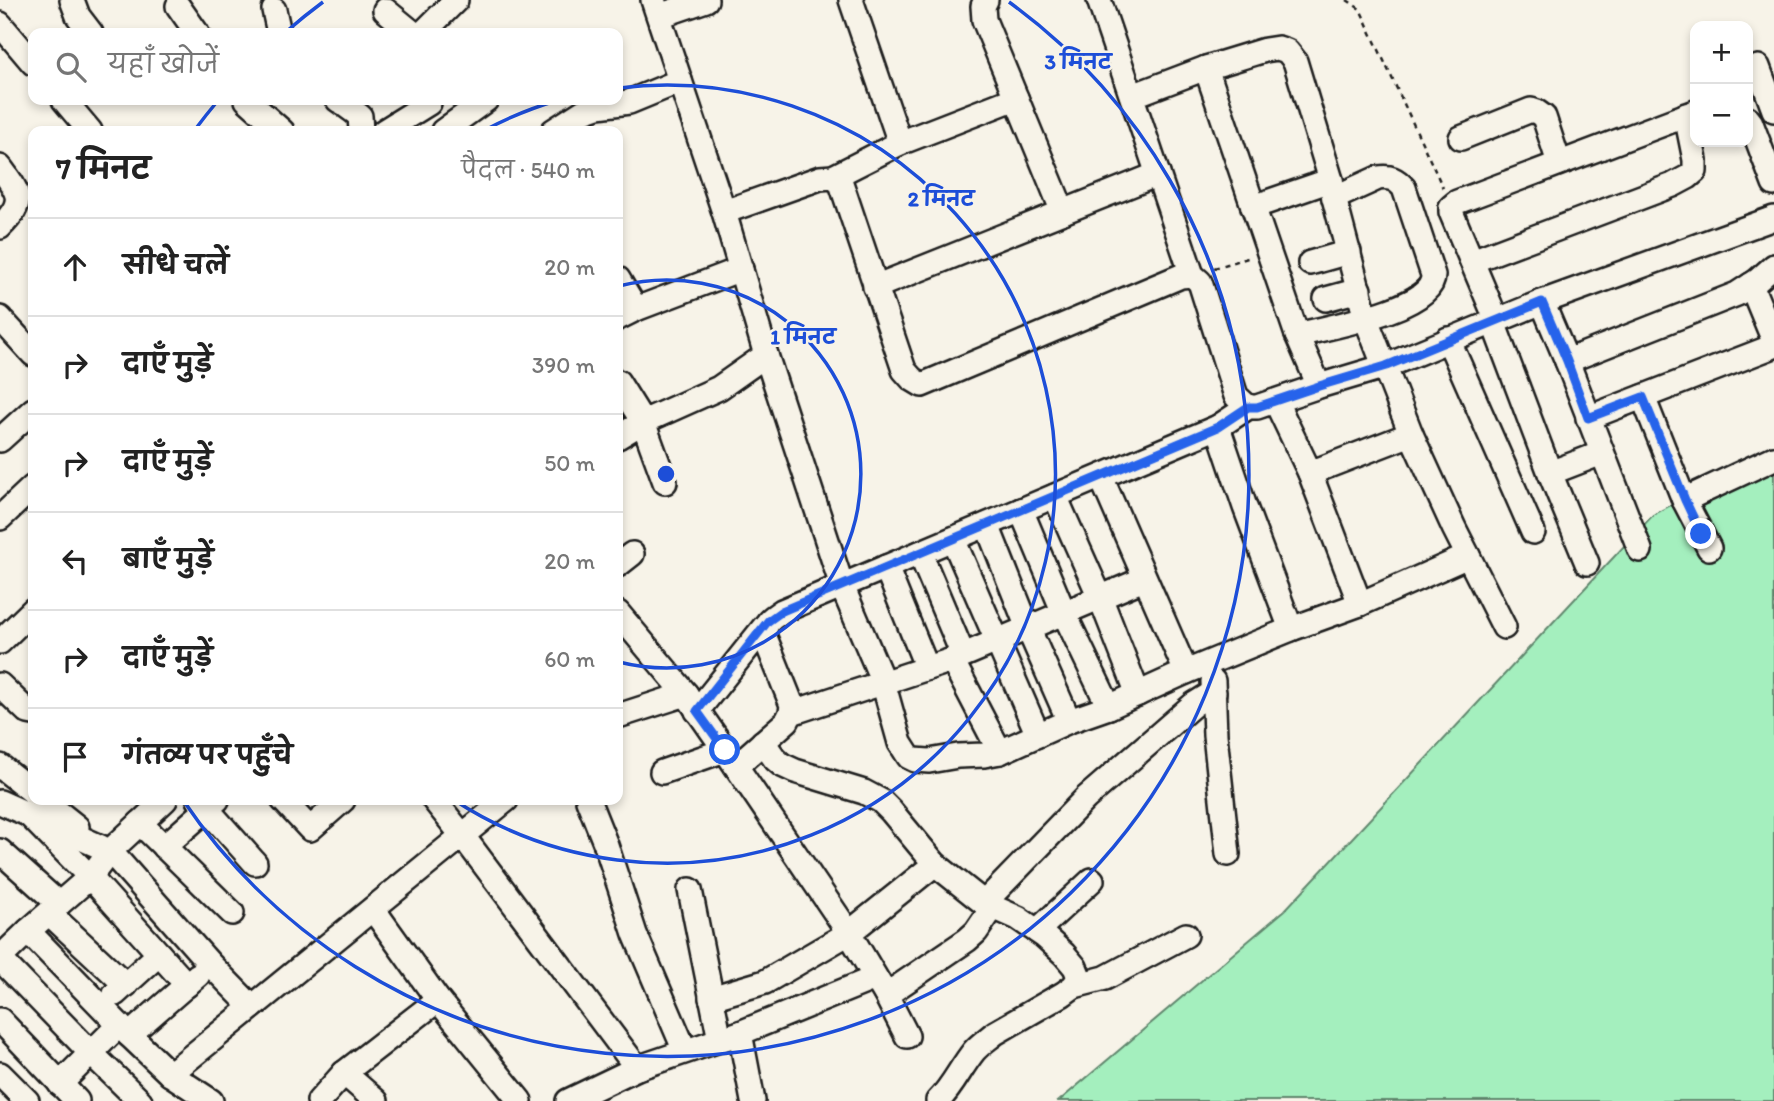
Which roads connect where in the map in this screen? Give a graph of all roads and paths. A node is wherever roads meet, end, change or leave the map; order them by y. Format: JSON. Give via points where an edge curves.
{"nodes":[{"id":1,"x":72,"y":0,"type":"edge"},
{"id":2,"x":456,"y":0,"type":"edge"},
{"id":3,"x":706,"y":0,"type":"edge"},
{"id":4,"x":851,"y":0,"type":"edge"},
{"id":5,"x":986,"y":0,"type":"edge"},
{"id":6,"x":1099,"y":0,"type":"edge"},
{"id":7,"x":1348,"y":0,"type":"edge"},
{"id":8,"x":178,"y":6,"type":"dead end"},
{"id":9,"x":656,"y":8,"type":"edge"},
{"id":10,"x":274,"y":10,"type":"dead end"},
{"id":11,"x":385,"y":10,"type":"dead end"},
{"id":12,"x":0,"y":24,"type":"edge"},
{"id":13,"x":87,"y":28,"type":"edge"},
{"id":14,"x":193,"y":28,"type":"edge"},
{"id":15,"x":278,"y":28,"type":"edge"},
{"id":16,"x":407,"y":28,"type":"edge"},
{"id":17,"x":429,"y":28,"type":"edge"},
{"id":18,"x":28,"y":57,"type":"edge"},
{"id":19,"x":1758,"y":67,"type":"dead end"},
{"id":20,"x":1206,"y":68,"type":"junction"},
{"id":21,"x":680,"y":80,"type":"junction"},
{"id":22,"x":1132,"y":96,"type":"junction"},
{"id":23,"x":1016,"y":98,"type":"junction"},
{"id":24,"x":623,"y":103,"type":"edge"},
{"id":25,"x":68,"y":105,"type":"edge"},
{"id":26,"x":253,"y":105,"type":"edge"},
{"id":27,"x":345,"y":105,"type":"edge"},
{"id":28,"x":422,"y":105,"type":"edge"},
{"id":29,"x":431,"y":105,"type":"edge"},
{"id":30,"x":480,"y":105,"type":"edge"},
{"id":31,"x":604,"y":105,"type":"edge"},
{"id":32,"x":1774,"y":110,"type":"edge"},
{"id":33,"x":1690,"y":114,"type":"edge"},
{"id":34,"x":86,"y":126,"type":"edge"},
{"id":35,"x":276,"y":126,"type":"edge"},
{"id":36,"x":360,"y":126,"type":"edge"},
{"id":37,"x":391,"y":126,"type":"edge"},
{"id":38,"x":445,"y":126,"type":"edge"},
{"id":39,"x":453,"y":126,"type":"edge"},
{"id":40,"x":561,"y":126,"type":"edge"},
{"id":41,"x":1753,"y":128,"type":"edge"},
{"id":42,"x":1461,"y":138,"type":"dead end"},
{"id":43,"x":900,"y":143,"type":"junction"},
{"id":44,"x":1694,"y":147,"type":"edge"},
{"id":45,"x":1559,"y":163,"type":"junction"},
{"id":46,"x":2,"y":170,"type":"edge"},
{"id":47,"x":1158,"y":174,"type":"junction"},
{"id":48,"x":834,"y":177,"type":"junction"},
{"id":49,"x":1774,"y":184,"type":"edge"},
{"id":50,"x":1332,"y":189,"type":"junction"},
{"id":51,"x":28,"y":199,"type":"edge"},
{"id":52,"x":1253,"y":207,"type":"junction"},
{"id":53,"x":1451,"y":207,"type":"junction"},
{"id":54,"x":724,"y":212,"type":"junction"},
{"id":55,"x":1063,"y":212,"type":"junction"},
{"id":56,"x":1774,"y":218,"type":"edge"},
{"id":57,"x":0,"y":227,"type":"edge"},
{"id":58,"x":1268,"y":252,"type":"junction"},
{"id":59,"x":1349,"y":252,"type":"junction"},
{"id":60,"x":1472,"y":261,"type":"junction"},
{"id":61,"x":1310,"y":263,"type":"dead end"},
{"id":62,"x":1774,"y":266,"type":"edge"},
{"id":63,"x":741,"y":269,"type":"junction"},
{"id":64,"x":1192,"y":275,"type":"junction"},
{"id":65,"x":1751,"y":285,"type":"junction"},
{"id":66,"x":875,"y":287,"type":"junction"},
{"id":67,"x":1359,"y":290,"type":"junction"},
{"id":68,"x":1326,"y":299,"type":"dead end"},
{"id":69,"x":1542,"y":302,"type":"junction"},
{"id":70,"x":627,"y":314,"type":"edge"},
{"id":71,"x":0,"y":318,"type":"edge"},
{"id":72,"x":1366,"y":319,"type":"junction"},
{"id":73,"x":1492,"y":323,"type":"junction"},
{"id":74,"x":1297,"y":335,"type":"junction"},
{"id":75,"x":1455,"y":337,"type":"junction"},
{"id":76,"x":1774,"y":341,"type":"edge"},
{"id":77,"x":1774,"y":346,"type":"edge"},
{"id":78,"x":28,"y":349,"type":"edge"},
{"id":79,"x":766,"y":355,"type":"junction"},
{"id":80,"x":1567,"y":361,"type":"junction"},
{"id":81,"x":1386,"y":366,"type":"junction"},
{"id":82,"x":1319,"y":386,"type":"junction"},
{"id":83,"x":623,"y":390,"type":"edge"},
{"id":84,"x":1643,"y":397,"type":"junction"},
{"id":85,"x":1276,"y":402,"type":"junction"},
{"id":86,"x":1248,"y":407,"type":"junction"},
{"id":87,"x":28,"y":414,"type":"edge"},
{"id":88,"x":1588,"y":418,"type":"junction"},
{"id":89,"x":643,"y":422,"type":"junction"},
{"id":90,"x":1218,"y":427,"type":"junction"},
{"id":91,"x":623,"y":434,"type":"edge"},
{"id":92,"x":1411,"y":434,"type":"junction"},
{"id":93,"x":1,"y":435,"type":"edge"},
{"id":94,"x":1602,"y":453,"type":"junction"},
{"id":95,"x":1774,"y":458,"type":"edge"},
{"id":96,"x":1550,"y":473,"type":"junction"},
{"id":97,"x":1310,"y":474,"type":"junction"},
{"id":98,"x":1101,"y":477,"type":"junction"},
{"id":99,"x":666,"y":482,"type":"dead end"},
{"id":100,"x":28,"y":492,"type":"edge"},
{"id":101,"x":1055,"y":496,"type":"junction"},
{"id":102,"x":1685,"y":500,"type":"junction"},
{"id":103,"x":1021,"y":510,"type":"junction"},
{"id":104,"x":0,"y":518,"type":"edge"},
{"id":105,"x":987,"y":525,"type":"junction"},
{"id":106,"x":1533,"y":532,"type":"dead end"},
{"id":107,"x":953,"y":539,"type":"junction"},
{"id":108,"x":1709,"y":548,"type":"dead end"},
{"id":109,"x":1640,"y":550,"type":"dead end"},
{"id":110,"x":920,"y":553,"type":"junction"},
{"id":111,"x":1468,"y":556,"type":"junction"},
{"id":112,"x":1587,"y":563,"type":"dead end"},
{"id":113,"x":886,"y":567,"type":"junction"},
{"id":114,"x":1144,"y":579,"type":"junction"},
{"id":115,"x":842,"y":586,"type":"junction"},
{"id":116,"x":1100,"y":597,"type":"junction"},
{"id":117,"x":1360,"y":604,"type":"junction"},
{"id":118,"x":1064,"y":613,"type":"junction"},
{"id":119,"x":28,"y":615,"type":"edge"},
{"id":120,"x":623,"y":619,"type":"edge"},
{"id":121,"x":765,"y":626,"type":"junction"},
{"id":122,"x":1504,"y":627,"type":"dead end"},
{"id":123,"x":1028,"y":628,"type":"junction"},
{"id":124,"x":1291,"y":629,"type":"junction"},
{"id":125,"x":997,"y":641,"type":"junction"},
{"id":126,"x":0,"y":642,"type":"edge"},
{"id":127,"x":957,"y":658,"type":"junction"},
{"id":128,"x":1213,"y":661,"type":"junction"},
{"id":129,"x":927,"y":668,"type":"junction"},
{"id":130,"x":1186,"y":672,"type":"junction"},
{"id":131,"x":883,"y":682,"type":"junction"},
{"id":132,"x":0,"y":685,"type":"edge"},
{"id":133,"x":1214,"y":692,"type":"junction"},
{"id":134,"x":1138,"y":694,"type":"junction"},
{"id":135,"x":692,"y":703,"type":"junction"},
{"id":136,"x":1109,"y":707,"type":"junction"},
{"id":137,"x":28,"y":712,"type":"edge"},
{"id":138,"x":791,"y":713,"type":"junction"},
{"id":139,"x":623,"y":715,"type":"edge"},
{"id":140,"x":1069,"y":721,"type":"junction"},
{"id":141,"x":1038,"y":735,"type":"junction"},
{"id":142,"x":764,"y":742,"type":"junction"},
{"id":143,"x":1000,"y":752,"type":"junction"},
{"id":144,"x":730,"y":758,"type":"junction"},
{"id":145,"x":0,"y":766,"type":"edge"},
{"id":146,"x":662,"y":772,"type":"dead end"},
{"id":147,"x":28,"y":795,"type":"edge"},
{"id":148,"x":0,"y":802,"type":"edge"},
{"id":149,"x":28,"y":802,"type":"edge"},
{"id":150,"x":37,"y":805,"type":"edge"},
{"id":151,"x":160,"y":805,"type":"edge"},
{"id":152,"x":206,"y":805,"type":"edge"},
{"id":153,"x":210,"y":805,"type":"edge"},
{"id":154,"x":288,"y":805,"type":"edge"},
{"id":155,"x":337,"y":805,"type":"edge"},
{"id":156,"x":437,"y":805,"type":"edge"},
{"id":157,"x":500,"y":805,"type":"edge"},
{"id":158,"x":590,"y":805,"type":"edge"},
{"id":159,"x":140,"y":823,"type":"junction"},
{"id":160,"x":462,"y":835,"type":"junction"},
{"id":161,"x":164,"y":847,"type":"junction"},
{"id":162,"x":0,"y":851,"type":"edge"},
{"id":163,"x":110,"y":851,"type":"junction"},
{"id":164,"x":1228,"y":854,"type":"dead end"},
{"id":165,"x":255,"y":863,"type":"dead end"},
{"id":166,"x":935,"y":864,"type":"junction"},
{"id":167,"x":90,"y":877,"type":"junction"},
{"id":168,"x":1092,"y":880,"type":"dead end"},
{"id":169,"x":690,"y":890,"type":"dead end"},
{"id":170,"x":989,"y":905,"type":"junction"},
{"id":171,"x":54,"y":908,"type":"junction"},
{"id":172,"x":373,"y":909,"type":"junction"},
{"id":173,"x":232,"y":913,"type":"dead end"},
{"id":174,"x":28,"y":931,"type":"junction"},
{"id":175,"x":1037,"y":931,"type":"junction"},
{"id":176,"x":849,"y":933,"type":"junction"},
{"id":177,"x":1186,"y":935,"type":"dead end"},
{"id":178,"x":2,"y":952,"type":"edge"},
{"id":179,"x":159,"y":954,"type":"junction"},
{"id":180,"x":210,"y":964,"type":"junction"},
{"id":181,"x":126,"y":985,"type":"junction"},
{"id":182,"x":187,"y":985,"type":"junction"},
{"id":183,"x":880,"y":986,"type":"junction"},
{"id":184,"x":1074,"y":986,"type":"junction"},
{"id":185,"x":711,"y":998,"type":"junction"},
{"id":186,"x":438,"y":1000,"type":"junction"},
{"id":187,"x":102,"y":1007,"type":"junction"},
{"id":188,"x":252,"y":1007,"type":"junction"},
{"id":189,"x":0,"y":1020,"type":"edge"},
{"id":190,"x":124,"y":1030,"type":"junction"},
{"id":191,"x":730,"y":1036,"type":"junction"},
{"id":192,"x":907,"y":1036,"type":"dead end"},
{"id":193,"x":685,"y":1051,"type":"junction"},
{"id":194,"x":91,"y":1053,"type":"junction"},
{"id":195,"x":637,"y":1068,"type":"junction"},
{"id":196,"x":344,"y":1073,"type":"junction"},
{"id":197,"x":0,"y":1074,"type":"edge"},
{"id":198,"x":170,"y":1074,"type":"junction"},
{"id":199,"x":60,"y":1084,"type":"junction"},
{"id":200,"x":182,"y":1094,"type":"edge"},
{"id":201,"x":598,"y":1094,"type":"edge"},
{"id":202,"x":27,"y":1101,"type":"edge"},
{"id":203,"x":77,"y":1101,"type":"edge"},
{"id":204,"x":139,"y":1101,"type":"edge"},
{"id":205,"x":211,"y":1101,"type":"edge"},
{"id":206,"x":319,"y":1101,"type":"edge"},
{"id":207,"x":376,"y":1101,"type":"edge"},
{"id":208,"x":520,"y":1101,"type":"edge"},
{"id":209,"x":568,"y":1101,"type":"edge"},
{"id":210,"x":753,"y":1101,"type":"edge"},
{"id":211,"x":938,"y":1101,"type":"edge"}],
"edges":[{"from":1,"to":13,"type":"street"},
{"from":2,"to":17,"type":"street"},
{"from":3,"to":9,"type":"street"},
{"from":4,"to":43,"type":"street"},
{"from":5,"to":23,"type":"street","via":[[984,20]]},
{"from":6,"to":22,"type":"street"},
{"from":7,"to":53,"type":"path","via":[[1360,9]]},
{"from":8,"to":14,"type":"street"},
{"from":9,"to":21,"type":"street"},
{"from":10,"to":15,"type":"street"},
{"from":11,"to":16,"type":"street"},
{"from":12,"to":18,"type":"street"},
{"from":19,"to":32,"type":"street"},
{"from":20,"to":22,"type":"street"},
{"from":20,"to":50,"type":"street","via":[[1265,50],[1287,51],[1295,61]]},
{"from":20,"to":52,"type":"street"},
{"from":21,"to":24,"type":"street"},
{"from":21,"to":54,"type":"street"},
{"from":22,"to":47,"type":"street"},
{"from":23,"to":43,"type":"street"},
{"from":23,"to":55,"type":"street"},
{"from":25,"to":34,"type":"street"},
{"from":26,"to":35,"type":"street"},
{"from":27,"to":36,"type":"street","via":[[359,116]]},
{"from":28,"to":37,"type":"street"},
{"from":29,"to":38,"type":"street"},
{"from":30,"to":39,"type":"street"},
{"from":31,"to":40,"type":"street"},
{"from":33,"to":45,"type":"street"},
{"from":41,"to":49,"type":"street"},
{"from":42,"to":45,"type":"street","via":[[1531,110],[1544,117]]},
{"from":43,"to":48,"type":"street"},
{"from":44,"to":60,"type":"street","via":[[1695,170],[1674,185]]},
{"from":45,"to":53,"type":"street"},
{"from":46,"to":51,"type":"street"},
{"from":46,"to":57,"type":"street","via":[[17,200],[15,212]]},
{"from":47,"to":55,"type":"street"},
{"from":47,"to":64,"type":"street"},
{"from":48,"to":54,"type":"street"},
{"from":48,"to":66,"type":"street","via":[[841,183]]},
{"from":50,"to":52,"type":"street"},
{"from":50,"to":59,"type":"street"},
{"from":50,"to":72,"type":"street","via":[[1378,178],[1396,179],[1404,188],[1433,275],[1428,290],[1417,299]]},
{"from":52,"to":58,"type":"street"},
{"from":53,"to":60,"type":"street"},
{"from":54,"to":63,"type":"street"},
{"from":55,"to":66,"type":"street"},
{"from":56,"to":69,"type":"street"},
{"from":58,"to":64,"type":"path"},
{"from":58,"to":74,"type":"street"},
{"from":59,"to":61,"type":"street"},
{"from":59,"to":67,"type":"street"},
{"from":60,"to":73,"type":"street"},
{"from":62,"to":65,"type":"street"},
{"from":63,"to":70,"type":"street"},
{"from":63,"to":79,"type":"street"},
{"from":64,"to":66,"type":"street","via":[[922,385],[904,370]]},
{"from":64,"to":86,"type":"street","via":[[1200,282],[1236,396]]},
{"from":65,"to":76,"type":"street"},
{"from":65,"to":80,"type":"street"},
{"from":67,"to":68,"type":"street"},
{"from":67,"to":72,"type":"street"},
{"from":69,"to":73,"type":"street"},
{"from":69,"to":80,"type":"street"},
{"from":71,"to":78,"type":"street"},
{"from":72,"to":74,"type":"street"},
{"from":72,"to":81,"type":"street"},
{"from":73,"to":75,"type":"street"},
{"from":73,"to":96,"type":"street"},
{"from":74,"to":82,"type":"street"},
{"from":75,"to":81,"type":"street"},
{"from":75,"to":106,"type":"street"},
{"from":77,"to":84,"type":"street"},
{"from":79,"to":89,"type":"street","via":[[719,388]]},
{"from":79,"to":115,"type":"street"},
{"from":80,"to":88,"type":"street"},
{"from":81,"to":82,"type":"street"},
{"from":81,"to":92,"type":"street"},
{"from":82,"to":85,"type":"street"},
{"from":83,"to":89,"type":"street"},
{"from":84,"to":88,"type":"street"},
{"from":84,"to":102,"type":"street"},
{"from":85,"to":86,"type":"street"},
{"from":85,"to":97,"type":"street"},
{"from":86,"to":90,"type":"street"},
{"from":87,"to":93,"type":"street"},
{"from":88,"to":94,"type":"street"},
{"from":89,"to":91,"type":"street"},
{"from":89,"to":99,"type":"street"},
{"from":90,"to":98,"type":"street"},
{"from":90,"to":124,"type":"street"},
{"from":92,"to":97,"type":"street"},
{"from":92,"to":111,"type":"street"},
{"from":94,"to":96,"type":"street"},
{"from":94,"to":109,"type":"street"},
{"from":95,"to":102,"type":"street"},
{"from":96,"to":112,"type":"street"},
{"from":97,"to":117,"type":"street"},
{"from":98,"to":101,"type":"street"},
{"from":98,"to":114,"type":"street"},
{"from":100,"to":104,"type":"street"},
{"from":101,"to":103,"type":"street"},
{"from":101,"to":116,"type":"street"},
{"from":102,"to":108,"type":"street"},
{"from":103,"to":105,"type":"street"},
{"from":103,"to":118,"type":"street"},
{"from":105,"to":107,"type":"street"},
{"from":105,"to":123,"type":"street"},
{"from":107,"to":110,"type":"street"},
{"from":107,"to":125,"type":"street"},
{"from":110,"to":113,"type":"street"},
{"from":110,"to":127,"type":"street"},
{"from":111,"to":117,"type":"street"},
{"from":111,"to":122,"type":"street"},
{"from":113,"to":115,"type":"street"},
{"from":113,"to":129,"type":"street"},
{"from":114,"to":116,"type":"street"},
{"from":114,"to":130,"type":"street"},
{"from":115,"to":121,"type":"street","via":[[782,611]]},
{"from":115,"to":131,"type":"street"},
{"from":116,"to":118,"type":"street"},
{"from":116,"to":134,"type":"street"},
{"from":117,"to":124,"type":"street"},
{"from":118,"to":123,"type":"street"},
{"from":118,"to":136,"type":"street"},
{"from":119,"to":126,"type":"street"},
{"from":120,"to":135,"type":"street"},
{"from":121,"to":135,"type":"street"},
{"from":121,"to":138,"type":"street","via":[[764,635],[792,705]]},
{"from":123,"to":125,"type":"street"},
{"from":123,"to":140,"type":"street"},
{"from":124,"to":128,"type":"street"},
{"from":125,"to":127,"type":"street"},
{"from":125,"to":141,"type":"street"},
{"from":127,"to":129,"type":"street"},
{"from":127,"to":143,"type":"street"},
{"from":128,"to":130,"type":"street"},
{"from":128,"to":133,"type":"street"},
{"from":129,"to":131,"type":"street"},
{"from":130,"to":134,"type":"street"},
{"from":131,"to":138,"type":"street"},
{"from":131,"to":143,"type":"street","via":[[900,743],[909,757],[929,761]]},
{"from":132,"to":137,"type":"street"},
{"from":133,"to":164,"type":"street"},
{"from":133,"to":170,"type":"street","via":[[1086,798]]},
{"from":134,"to":136,"type":"street"},
{"from":135,"to":139,"type":"street"},
{"from":135,"to":144,"type":"street"},
{"from":136,"to":140,"type":"street"},
{"from":138,"to":142,"type":"street"},
{"from":140,"to":141,"type":"street"},
{"from":141,"to":143,"type":"street"},
{"from":142,"to":144,"type":"street"},
{"from":142,"to":166,"type":"street","via":[[782,765],[881,801]]},
{"from":144,"to":146,"type":"street"},
{"from":144,"to":176,"type":"street"},
{"from":145,"to":147,"type":"street"},
{"from":148,"to":149,"type":"street"},
{"from":150,"to":167,"type":"street"},
{"from":151,"to":159,"type":"street"},
{"from":152,"to":161,"type":"street"},
{"from":153,"to":165,"type":"street"},
{"from":154,"to":155,"type":"street","via":[[310,829]]},
{"from":156,"to":160,"type":"street"},
{"from":157,"to":160,"type":"street"},
{"from":158,"to":193,"type":"street","via":[[635,934]]},
{"from":159,"to":161,"type":"street"},
{"from":159,"to":163,"type":"street"},
{"from":160,"to":172,"type":"street"},
{"from":160,"to":195,"type":"street"},
{"from":161,"to":173,"type":"street"},
{"from":162,"to":171,"type":"street"},
{"from":163,"to":167,"type":"street"},
{"from":163,"to":180,"type":"street"},
{"from":166,"to":170,"type":"street"},
{"from":166,"to":176,"type":"street"},
{"from":167,"to":171,"type":"street"},
{"from":167,"to":179,"type":"street"},
{"from":168,"to":175,"type":"street"},
{"from":169,"to":185,"type":"street"},
{"from":170,"to":175,"type":"street"},
{"from":170,"to":183,"type":"street","via":[[967,940]]},
{"from":171,"to":174,"type":"street"},
{"from":171,"to":181,"type":"street"},
{"from":172,"to":186,"type":"street"},
{"from":172,"to":188,"type":"street"},
{"from":174,"to":178,"type":"street"},
{"from":174,"to":187,"type":"street"},
{"from":175,"to":184,"type":"street","via":[[1075,967],[1079,977]]},
{"from":176,"to":183,"type":"street"},
{"from":176,"to":185,"type":"street","via":[[765,982]]},
{"from":177,"to":184,"type":"street","via":[[1105,978]]},
{"from":178,"to":194,"type":"street"},
{"from":179,"to":181,"type":"street"},
{"from":179,"to":182,"type":"street"},
{"from":180,"to":182,"type":"street"},
{"from":180,"to":188,"type":"street"},
{"from":181,"to":187,"type":"street"},
{"from":182,"to":190,"type":"street"},
{"from":183,"to":191,"type":"street"},
{"from":183,"to":192,"type":"street"},
{"from":184,"to":211,"type":"street","via":[[985,1041]]},
{"from":185,"to":191,"type":"street"},
{"from":186,"to":196,"type":"street"},
{"from":186,"to":208,"type":"street"},
{"from":187,"to":190,"type":"street"},
{"from":188,"to":198,"type":"street"},
{"from":189,"to":199,"type":"street"},
{"from":190,"to":194,"type":"street"},
{"from":190,"to":198,"type":"street"},
{"from":191,"to":193,"type":"street"},
{"from":191,"to":210,"type":"street"},
{"from":193,"to":195,"type":"street"},
{"from":194,"to":199,"type":"street"},
{"from":194,"to":204,"type":"street"},
{"from":195,"to":201,"type":"street"},
{"from":196,"to":206,"type":"street"},
{"from":196,"to":207,"type":"street"},
{"from":197,"to":202,"type":"street"},
{"from":198,"to":200,"type":"street"},
{"from":199,"to":203,"type":"street"},
{"from":200,"to":205,"type":"street"},
{"from":201,"to":209,"type":"street"}]}
